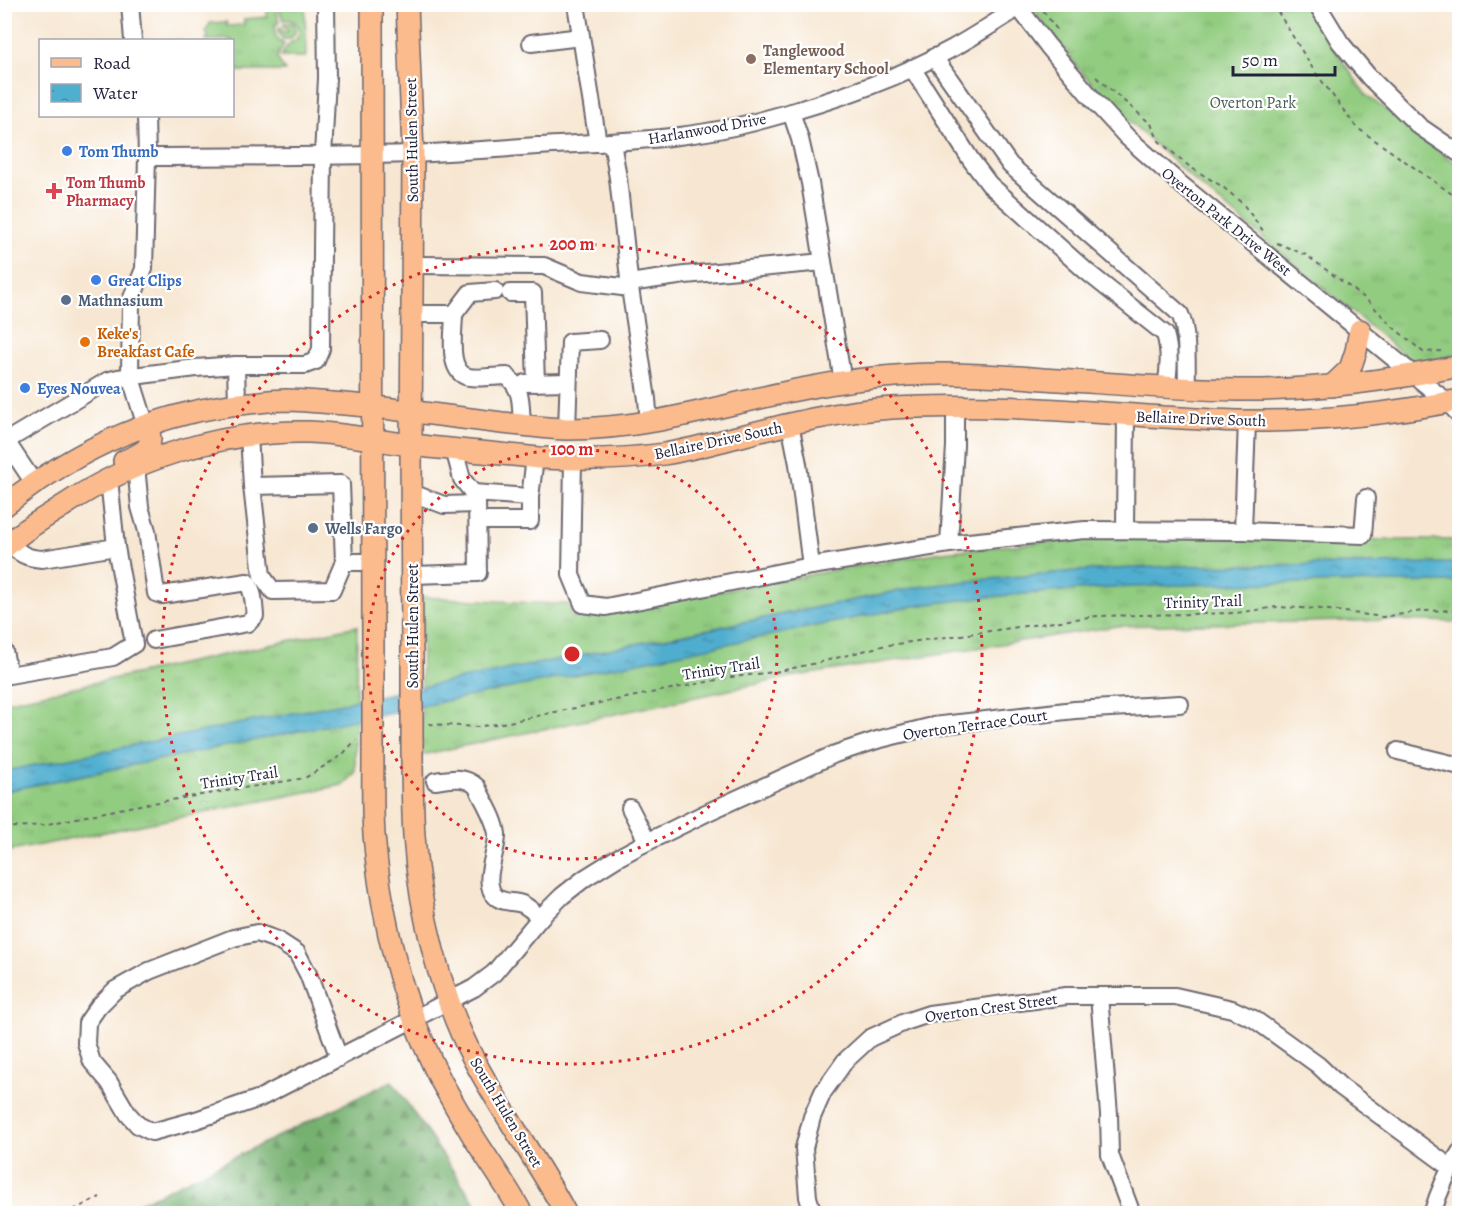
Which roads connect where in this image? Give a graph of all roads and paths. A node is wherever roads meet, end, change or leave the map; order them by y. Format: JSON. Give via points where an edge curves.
{"nodes":[{"id":1,"x":130,"y":4,"type":"edge"},
{"id":2,"x":326,"y":4,"type":"edge"},
{"id":3,"x":372,"y":4,"type":"edge"},
{"id":4,"x":407,"y":4,"type":"edge"},
{"id":5,"x":576,"y":4,"type":"edge"},
{"id":6,"x":1038,"y":4,"type":"edge"},
{"id":7,"x":1273,"y":4,"type":"edge"},
{"id":8,"x":1317,"y":4,"type":"edge"},
{"id":9,"x":1017,"y":6,"type":"edge"},
{"id":10,"x":581,"y":37,"type":"junction"},
{"id":11,"x":1062,"y":38,"type":"dead end"},
{"id":12,"x":133,"y":39,"type":"edge"},
{"id":13,"x":531,"y":43,"type":"dead end"},
{"id":14,"x":934,"y":57,"type":"junction"},
{"id":15,"x":912,"y":68,"type":"junction"},
{"id":16,"x":1095,"y":76,"type":"dead end"},
{"id":17,"x":791,"y":112,"type":"junction"},
{"id":18,"x":146,"y":117,"type":"edge"},
{"id":19,"x":605,"y":143,"type":"junction"},
{"id":20,"x":413,"y":153,"type":"junction"},
{"id":21,"x":1460,"y":154,"type":"edge"},
{"id":22,"x":372,"y":155,"type":"junction"},
{"id":23,"x":323,"y":156,"type":"junction"},
{"id":24,"x":147,"y":157,"type":"junction"},
{"id":25,"x":1460,"y":204,"type":"edge"},
{"id":26,"x":1266,"y":234,"type":"dead end"},
{"id":27,"x":1273,"y":241,"type":"dead end"},
{"id":28,"x":824,"y":262,"type":"junction"},
{"id":29,"x":412,"y":265,"type":"junction"},
{"id":30,"x":630,"y":285,"type":"junction"},
{"id":31,"x":412,"y":314,"type":"junction"},
{"id":32,"x":454,"y":314,"type":"junction"},
{"id":33,"x":1360,"y":330,"type":"junction"},
{"id":34,"x":600,"y":340,"type":"dead end"},
{"id":35,"x":1442,"y":351,"type":"dead end"},
{"id":36,"x":236,"y":365,"type":"junction"},
{"id":37,"x":1460,"y":366,"type":"edge"},
{"id":38,"x":130,"y":375,"type":"junction"},
{"id":39,"x":1413,"y":375,"type":"junction"},
{"id":40,"x":568,"y":382,"type":"junction"},
{"id":41,"x":843,"y":382,"type":"junction"},
{"id":42,"x":536,"y":383,"type":"junction"},
{"id":43,"x":515,"y":384,"type":"junction"},
{"id":44,"x":1332,"y":386,"type":"junction"},
{"id":45,"x":1176,"y":388,"type":"junction"},
{"id":46,"x":237,"y":404,"type":"junction"},
{"id":47,"x":373,"y":406,"type":"junction"},
{"id":48,"x":955,"y":406,"type":"junction"},
{"id":49,"x":1455,"y":406,"type":"edge"},
{"id":50,"x":412,"y":412,"type":"junction"},
{"id":51,"x":849,"y":412,"type":"junction"},
{"id":52,"x":1126,"y":414,"type":"junction"},
{"id":53,"x":1162,"y":417,"type":"junction"},
{"id":54,"x":1247,"y":421,"type":"junction"},
{"id":55,"x":639,"y":424,"type":"junction"},
{"id":56,"x":790,"y":424,"type":"junction"},
{"id":57,"x":522,"y":425,"type":"junction"},
{"id":58,"x":146,"y":426,"type":"junction"},
{"id":59,"x":567,"y":429,"type":"junction"},
{"id":60,"x":249,"y":435,"type":"junction"},
{"id":61,"x":373,"y":440,"type":"junction"},
{"id":62,"x":411,"y":445,"type":"junction"},
{"id":63,"x":454,"y":449,"type":"junction"},
{"id":64,"x":632,"y":457,"type":"junction"},
{"id":65,"x":535,"y":458,"type":"junction"},
{"id":66,"x":573,"y":460,"type":"junction"},
{"id":67,"x":136,"y":466,"type":"junction"},
{"id":68,"x":109,"y":478,"type":"junction"},
{"id":69,"x":34,"y":483,"type":"junction"},
{"id":70,"x":252,"y":486,"type":"junction"},
{"id":71,"x":412,"y":493,"type":"junction"},
{"id":72,"x":530,"y":496,"type":"junction"},
{"id":73,"x":1366,"y":498,"type":"dead end"},
{"id":74,"x":4,"y":506,"type":"edge"},
{"id":75,"x":476,"y":506,"type":"junction"},
{"id":76,"x":59,"y":508,"type":"junction"},
{"id":77,"x":1125,"y":530,"type":"junction"},
{"id":78,"x":1243,"y":531,"type":"junction"},
{"id":79,"x":6,"y":540,"type":"edge"},
{"id":80,"x":949,"y":544,"type":"junction"},
{"id":81,"x":116,"y":547,"type":"junction"},
{"id":82,"x":344,"y":562,"type":"junction"},
{"id":83,"x":373,"y":562,"type":"junction"},
{"id":84,"x":811,"y":566,"type":"junction"},
{"id":85,"x":412,"y":575,"type":"junction"},
{"id":86,"x":1460,"y":610,"type":"edge"},
{"id":87,"x":154,"y":640,"type":"dead end"},
{"id":88,"x":4,"y":651,"type":"edge"},
{"id":89,"x":1180,"y":704,"type":"dead end"},
{"id":90,"x":428,"y":723,"type":"dead end"},
{"id":91,"x":366,"y":743,"type":"junction"},
{"id":92,"x":1398,"y":751,"type":"dead end"},
{"id":93,"x":1460,"y":766,"type":"edge"},
{"id":94,"x":435,"y":781,"type":"dead end"},
{"id":95,"x":630,"y":808,"type":"dead end"},
{"id":96,"x":4,"y":828,"type":"edge"},
{"id":97,"x":647,"y":841,"type":"junction"},
{"id":98,"x":540,"y":918,"type":"junction"},
{"id":99,"x":1099,"y":996,"type":"junction"},
{"id":100,"x":448,"y":1000,"type":"junction"},
{"id":101,"x":414,"y":1018,"type":"junction"},
{"id":102,"x":339,"y":1058,"type":"junction"},
{"id":103,"x":1460,"y":1152,"type":"edge"},
{"id":104,"x":1450,"y":1167,"type":"junction"},
{"id":105,"x":100,"y":1197,"type":"dead end"},
{"id":106,"x":65,"y":1214,"type":"edge"},
{"id":107,"x":522,"y":1214,"type":"edge"},
{"id":108,"x":566,"y":1214,"type":"edge"},
{"id":109,"x":813,"y":1214,"type":"edge"},
{"id":110,"x":1132,"y":1214,"type":"edge"},
{"id":111,"x":1432,"y":1214,"type":"edge"}],
"edges":[{"from":1,"to":12,"type":"street"},
{"from":2,"to":23,"type":"street"},
{"from":3,"to":22,"type":"main road"},
{"from":4,"to":20,"type":"main road","name":"South Hulen Street"},
{"from":5,"to":10,"type":"street"},
{"from":6,"to":11,"type":"path"},
{"from":7,"to":25,"type":"path","via":[[1312,69],[1356,128],[1452,194]]},
{"from":8,"to":21,"type":"street","via":[[1340,42],[1369,77],[1419,126]]},
{"from":9,"to":14,"type":"street","name":"Harlanwood Drive"},
{"from":9,"to":33,"type":"street","name":"Overton Park Drive West","via":[[1127,137]]},
{"from":10,"to":13,"type":"street"},
{"from":10,"to":19,"type":"street"},
{"from":14,"to":15,"type":"street","name":"Harlanwood Drive"},
{"from":14,"to":45,"type":"street","via":[[1010,165],[1180,314],[1186,353]]},
{"from":15,"to":17,"type":"street","name":"Harlanwood Drive"},
{"from":15,"to":45,"type":"street","via":[[989,184],[1086,271],[1165,334],[1169,370]]},
{"from":16,"to":26,"type":"path","via":[[1151,124],[1159,141],[1243,204]]},
{"from":17,"to":19,"type":"street","name":"Harlanwood Drive","via":[[722,129]]},
{"from":17,"to":28,"type":"street","via":[[810,183]]},
{"from":18,"to":24,"type":"street"},
{"from":19,"to":20,"type":"street","name":"Harlanwood Drive"},
{"from":19,"to":30,"type":"street","via":[[618,178]]},
{"from":20,"to":22,"type":"street","name":"Harlanwood Drive"},
{"from":20,"to":29,"type":"main road","name":"South Hulen Street"},
{"from":22,"to":23,"type":"street","name":"Harlanwood Drive"},
{"from":22,"to":47,"type":"main road"},
{"from":23,"to":24,"type":"street","name":"Harlanwood Drive"},
{"from":23,"to":36,"type":"street","via":[[321,349],[316,361],[305,365]]},
{"from":24,"to":38,"type":"street","via":[[144,269],[131,300]]},
{"from":27,"to":35,"type":"path","via":[[1306,255],[1341,280],[1423,352]]},
{"from":28,"to":30,"type":"street","via":[[685,275]]},
{"from":28,"to":41,"type":"street"},
{"from":29,"to":30,"type":"street","via":[[544,266],[582,282]]},
{"from":29,"to":31,"type":"main road","name":"South Hulen Street"},
{"from":30,"to":55,"type":"street","via":[[647,399]]},
{"from":31,"to":32,"type":"street"},
{"from":31,"to":50,"type":"main road","name":"South Hulen Street"},
{"from":32,"to":42,"type":"street","via":[[470,293],[533,293]]},
{"from":32,"to":43,"type":"street","via":[[453,358],[458,371],[468,377],[507,376]]},
{"from":33,"to":39,"type":"street","name":"Overton Park Drive West"},
{"from":33,"to":44,"type":"main road","via":[[1350,369]]},
{"from":34,"to":40,"type":"street","via":[[570,342]]},
{"from":36,"to":38,"type":"street"},
{"from":36,"to":46,"type":"street"},
{"from":37,"to":39,"type":"main road","name":"Bellaire Drive South"},
{"from":38,"to":58,"type":"street"},
{"from":38,"to":69,"type":"street","via":[[107,381],[6,441]]},
{"from":39,"to":44,"type":"main road","name":"Bellaire Drive South"},
{"from":39,"to":49,"type":"street","name":"Overton Park Drive West"},
{"from":40,"to":42,"type":"street"},
{"from":40,"to":59,"type":"street"},
{"from":41,"to":45,"type":"main road","name":"Bellaire Drive South","via":[[910,375],[978,374]]},
{"from":41,"to":51,"type":"main road"},
{"from":41,"to":55,"type":"main road","name":"Bellaire Drive South"},
{"from":42,"to":43,"type":"street"},
{"from":43,"to":57,"type":"street","via":[[520,393]]},
{"from":44,"to":45,"type":"main road","name":"Bellaire Drive South"},
{"from":45,"to":53,"type":"main road"},
{"from":46,"to":47,"type":"main road","name":"Bellaire Drive South","via":[[284,400]]},
{"from":46,"to":58,"type":"main road","name":"Bellaire Drive South"},
{"from":47,"to":50,"type":"main road","name":"Bellaire Drive South"},
{"from":47,"to":61,"type":"main road"},
{"from":48,"to":51,"type":"main road","name":"Bellaire Drive South"},
{"from":48,"to":52,"type":"main road","name":"Bellaire Drive South"},
{"from":48,"to":80,"type":"street"},
{"from":49,"to":54,"type":"main road","name":"Bellaire Drive South","via":[[1337,418]]},
{"from":50,"to":57,"type":"main road","name":"Bellaire Drive South"},
{"from":50,"to":62,"type":"main road","name":"South Hulen Street"},
{"from":51,"to":56,"type":"main road","name":"Bellaire Drive South"},
{"from":52,"to":53,"type":"main road","name":"Bellaire Drive South"},
{"from":52,"to":77,"type":"street"},
{"from":53,"to":54,"type":"main road","name":"Bellaire Drive South"},
{"from":54,"to":78,"type":"street"},
{"from":55,"to":59,"type":"main road","name":"Bellaire Drive South"},
{"from":55,"to":64,"type":"main road"},
{"from":56,"to":64,"type":"main road","name":"Bellaire Drive South","via":[[693,448]]},
{"from":56,"to":84,"type":"street"},
{"from":57,"to":59,"type":"main road","name":"Bellaire Drive South"},
{"from":58,"to":69,"type":"main road","name":"Bellaire Drive South","via":[[82,453]]},
{"from":58,"to":76,"type":"main road","via":[[150,440],[143,452],[82,483]]},
{"from":60,"to":61,"type":"main road","name":"Bellaire Drive South","via":[[309,432]]},
{"from":60,"to":67,"type":"main road","name":"Bellaire Drive South"},
{"from":60,"to":70,"type":"street"},
{"from":61,"to":62,"type":"main road","name":"Bellaire Drive South"},
{"from":61,"to":83,"type":"main road"},
{"from":62,"to":63,"type":"main road","name":"Bellaire Drive South"},
{"from":62,"to":71,"type":"main road","name":"South Hulen Street"},
{"from":63,"to":65,"type":"main road","name":"Bellaire Drive South"},
{"from":63,"to":75,"type":"street","via":[[462,479]]},
{"from":64,"to":66,"type":"main road","name":"Bellaire Drive South"},
{"from":65,"to":66,"type":"main road","name":"Bellaire Drive South"},
{"from":65,"to":72,"type":"street"},
{"from":66,"to":84,"type":"street","via":[[571,575],[583,604],[606,607]]},
{"from":67,"to":68,"type":"main road","name":"Bellaire Drive South"},
{"from":67,"to":87,"type":"street","via":[[156,593],[247,582],[255,616],[248,623]]},
{"from":68,"to":76,"type":"main road","name":"Bellaire Drive South"},
{"from":68,"to":81,"type":"street"},
{"from":69,"to":74,"type":"main road","name":"Bellaire Drive South"},
{"from":70,"to":82,"type":"street","via":[[341,484]]},
{"from":70,"to":82,"type":"street","via":[[262,576],[273,591],[332,590]]},
{"from":71,"to":75,"type":"street","via":[[444,505]]},
{"from":71,"to":85,"type":"main road","name":"South Hulen Street"},
{"from":72,"to":75,"type":"street"},
{"from":72,"to":75,"type":"street","via":[[530,521]]},
{"from":73,"to":78,"type":"street","via":[[1363,535]]},
{"from":75,"to":85,"type":"street","via":[[478,573]]},
{"from":76,"to":79,"type":"main road","name":"Bellaire Drive South"},
{"from":77,"to":78,"type":"street"},
{"from":77,"to":80,"type":"street","via":[[1085,530]]},
{"from":79,"to":81,"type":"street","via":[[21,554],[42,559]]},
{"from":80,"to":84,"type":"street"},
{"from":81,"to":88,"type":"street","via":[[134,644],[113,657],[9,675]]},
{"from":82,"to":83,"type":"street"},
{"from":83,"to":91,"type":"main road","bridge":true,"via":[[373,667]]},
{"from":85,"to":100,"type":"main road","name":"South Hulen Street","bridge":true,"via":[[414,838],[427,926]]},
{"from":86,"to":90,"type":"path","name":"Trinity Trail","via":[[1383,617],[1277,607],[1236,613],[1097,616],[882,646],[775,672],[732,677],[477,728]]},
{"from":89,"to":97,"type":"street","name":"Overton Terrace Court","via":[[962,722],[877,740],[835,754]]},
{"from":91,"to":96,"type":"path","name":"Trinity Trail","via":[[305,778],[43,825]]},
{"from":91,"to":101,"type":"main road","via":[[379,877],[393,954]]},
{"from":92,"to":93,"type":"street"},
{"from":94,"to":98,"type":"street","via":[[466,779],[477,787],[497,834],[491,890],[501,900],[525,906]]},
{"from":95,"to":97,"type":"street"},
{"from":97,"to":98,"type":"street","name":"Overton Terrace Court","via":[[573,886]]},
{"from":98,"to":100,"type":"street","name":"Overton Terrace Court","via":[[494,973],[480,985]]},
{"from":99,"to":104,"type":"street","name":"Overton Crest Street","via":[[1174,996],[1232,1009],[1254,1019]]},
{"from":99,"to":109,"type":"street","name":"Overton Crest Street","via":[[1066,996],[929,1014],[870,1038],[845,1060],[823,1092],[812,1117],[804,1148]]},
{"from":99,"to":110,"type":"street","via":[[1110,1155]]},
{"from":100,"to":101,"type":"street","name":"Overton Terrace Court"},
{"from":100,"to":108,"type":"main road","name":"South Hulen Street","via":[[474,1059]]},
{"from":101,"to":102,"type":"street","name":"Overton Terrace Court"},
{"from":101,"to":107,"type":"main road","via":[[447,1091]]},
{"from":102,"to":102,"type":"street","name":"Overton Terrace Court","via":[[260,1098],[152,1131],[138,1125],[128,1114],[92,1062],[86,1043],[87,1023],[115,990],[149,971],[233,938],[257,933],[297,953]]},
{"from":103,"to":104,"type":"street"},
{"from":104,"to":111,"type":"street"},
{"from":105,"to":106,"type":"path"}]}
